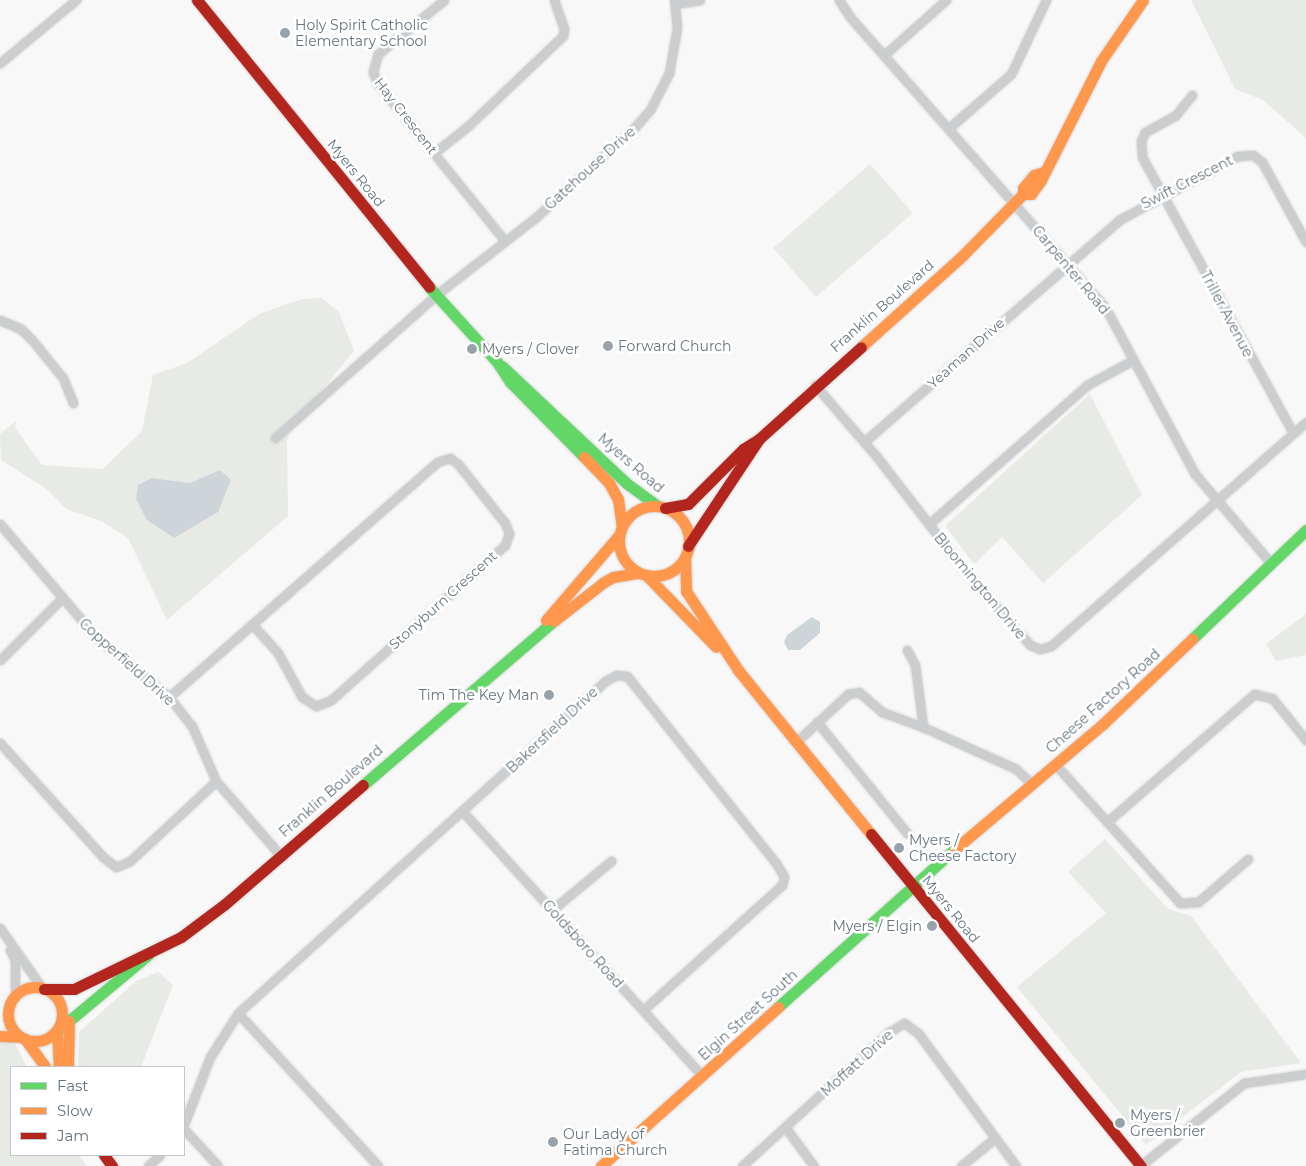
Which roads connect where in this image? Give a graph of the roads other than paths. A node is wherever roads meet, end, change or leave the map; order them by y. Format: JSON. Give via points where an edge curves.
{"nodes":[{"id":1,"x":76,"y":0,"type":"edge"},
{"id":2,"x":197,"y":0,"type":"edge"},
{"id":3,"x":444,"y":0,"type":"edge"},
{"id":4,"x":554,"y":0,"type":"edge"},
{"id":5,"x":700,"y":0,"type":"edge"},
{"id":6,"x":839,"y":0,"type":"edge"},
{"id":7,"x":946,"y":0,"type":"edge"},
{"id":8,"x":1046,"y":0,"type":"edge"},
{"id":9,"x":1143,"y":0,"type":"edge"},
{"id":10,"x":675,"y":2,"type":"edge"},
{"id":11,"x":884,"y":55,"type":"junction"},
{"id":12,"x":0,"y":63,"type":"edge"},
{"id":13,"x":1192,"y":95,"type":"dead end"},
{"id":14,"x":949,"y":128,"type":"junction"},
{"id":15,"x":434,"y":153,"type":"junction"},
{"id":16,"x":1163,"y":194,"type":"junction"},
{"id":17,"x":1014,"y":203,"type":"junction"},
{"id":18,"x":505,"y":241,"type":"junction"},
{"id":19,"x":1306,"y":242,"type":"edge"},
{"id":20,"x":1067,"y":263,"type":"junction"},
{"id":21,"x":436,"y":295,"type":"junction"},
{"id":22,"x":0,"y":320,"type":"edge"},
{"id":23,"x":1133,"y":360,"type":"junction"},
{"id":24,"x":497,"y":362,"type":"junction"},
{"id":25,"x":816,"y":385,"type":"junction"},
{"id":26,"x":72,"y":402,"type":"dead end"},
{"id":27,"x":1306,"y":422,"type":"edge"},
{"id":28,"x":1293,"y":433,"type":"junction"},
{"id":29,"x":275,"y":438,"type":"dead end"},
{"id":30,"x":759,"y":439,"type":"junction"},
{"id":31,"x":864,"y":442,"type":"junction"},
{"id":32,"x":1216,"y":501,"type":"junction"},
{"id":33,"x":662,"y":507,"type":"junction"},
{"id":34,"x":0,"y":524,"type":"edge"},
{"id":35,"x":929,"y":524,"type":"junction"},
{"id":36,"x":1306,"y":530,"type":"edge"},
{"id":37,"x":621,"y":531,"type":"junction"},
{"id":38,"x":687,"y":552,"type":"junction"},
{"id":39,"x":1270,"y":562,"type":"junction"},
{"id":40,"x":642,"y":574,"type":"junction"},
{"id":41,"x":62,"y":598,"type":"junction"},
{"id":42,"x":252,"y":624,"type":"junction"},
{"id":43,"x":527,"y":642,"type":"junction"},
{"id":44,"x":907,"y":650,"type":"dead end"},
{"id":45,"x":0,"y":660,"type":"edge"},
{"id":46,"x":738,"y":670,"type":"junction"},
{"id":47,"x":169,"y":697,"type":"junction"},
{"id":48,"x":817,"y":722,"type":"junction"},
{"id":49,"x":923,"y":727,"type":"junction"},
{"id":50,"x":1306,"y":740,"type":"edge"},
{"id":51,"x":796,"y":742,"type":"junction"},
{"id":52,"x":0,"y":743,"type":"edge"},
{"id":53,"x":1055,"y":764,"type":"junction"},
{"id":54,"x":216,"y":782,"type":"junction"},
{"id":55,"x":1031,"y":784,"type":"junction"},
{"id":56,"x":463,"y":812,"type":"junction"},
{"id":57,"x":1107,"y":822,"type":"junction"},
{"id":58,"x":907,"y":833,"type":"dead end"},
{"id":59,"x":280,"y":855,"type":"junction"},
{"id":60,"x":1248,"y":860,"type":"dead end"},
{"id":61,"x":611,"y":861,"type":"dead end"},
{"id":62,"x":914,"y":887,"type":"junction"},
{"id":63,"x":552,"y":910,"type":"junction"},
{"id":64,"x":0,"y":929,"type":"edge"},
{"id":65,"x":149,"y":954,"type":"junction"},
{"id":66,"x":43,"y":988,"type":"junction"},
{"id":67,"x":14,"y":998,"type":"junction"},
{"id":68,"x":0,"y":1009,"type":"edge"},
{"id":69,"x":643,"y":1010,"type":"junction"},
{"id":70,"x":238,"y":1013,"type":"junction"},
{"id":71,"x":69,"y":1021,"type":"junction"},
{"id":72,"x":57,"y":1031,"type":"junction"},
{"id":73,"x":0,"y":1036,"type":"edge"},
{"id":74,"x":23,"y":1038,"type":"junction"},
{"id":75,"x":44,"y":1066,"type":"edge"},
{"id":76,"x":59,"y":1066,"type":"edge"},
{"id":77,"x":68,"y":1066,"type":"edge"},
{"id":78,"x":1306,"y":1074,"type":"edge"},
{"id":79,"x":702,"y":1076,"type":"junction"},
{"id":80,"x":185,"y":1121,"type":"edge"},
{"id":81,"x":786,"y":1127,"type":"junction"},
{"id":82,"x":185,"y":1130,"type":"edge"},
{"id":83,"x":995,"y":1138,"type":"junction"},
{"id":84,"x":159,"y":1156,"type":"edge"},
{"id":85,"x":148,"y":1166,"type":"edge"},
{"id":86,"x":218,"y":1166,"type":"edge"},
{"id":87,"x":378,"y":1166,"type":"edge"},
{"id":88,"x":601,"y":1166,"type":"edge"},
{"id":89,"x":742,"y":1166,"type":"edge"},
{"id":90,"x":814,"y":1166,"type":"edge"},
{"id":91,"x":962,"y":1166,"type":"edge"},
{"id":92,"x":1016,"y":1166,"type":"edge"},
{"id":93,"x":1141,"y":1166,"type":"edge"}],
"edges":[{"from":1,"to":12,"type":"street"},
{"from":2,"to":21,"type":"main road","name":"Myers Road"},
{"from":3,"to":15,"type":"street","name":"Hay Crescent","via":[[378,54],[372,65],[377,83]]},
{"from":4,"to":15,"type":"street","via":[[564,29],[562,36],[468,126]]},
{"from":5,"to":10,"type":"street"},
{"from":6,"to":11,"type":"street","name":"Carpenter Road"},
{"from":7,"to":11,"type":"street"},
{"from":8,"to":14,"type":"street","via":[[1011,74]]},
{"from":9,"to":17,"type":"main road","name":"Franklin Boulevard","via":[[1109,48],[1042,172],[1034,175]]},
{"from":10,"to":18,"type":"street","name":"Gatehouse Drive","via":[[675,51],[669,73],[650,110],[555,200]]},
{"from":11,"to":14,"type":"street","name":"Carpenter Road"},
{"from":13,"to":16,"type":"street","name":"Triller Avenue","via":[[1176,115],[1150,128],[1141,141],[1142,156]]},
{"from":14,"to":17,"type":"street","name":"Carpenter Road"},
{"from":15,"to":18,"type":"street","name":"Hay Crescent"},
{"from":16,"to":19,"type":"street","name":"Swift Crescent","via":[[1243,154],[1253,155],[1262,162]]},
{"from":16,"to":20,"type":"street","name":"Swift Crescent","via":[[1119,220]]},
{"from":16,"to":28,"type":"street","name":"Triller Avenue"},
{"from":17,"to":20,"type":"street","name":"Carpenter Road"},
{"from":17,"to":25,"type":"main road","name":"Franklin Boulevard","via":[[963,255]]},
{"from":18,"to":21,"type":"street","name":"Gatehouse Drive"},
{"from":20,"to":23,"type":"street","name":"Carpenter Road","via":[[1105,307]]},
{"from":20,"to":31,"type":"street","name":"Yeaman Drive"},
{"from":21,"to":24,"type":"main road","name":"Myers Road"},
{"from":21,"to":29,"type":"street","name":"Gatehouse Drive"},
{"from":22,"to":26,"type":"street","via":[[21,329],[32,340],[63,378]]},
{"from":23,"to":32,"type":"street","name":"Carpenter Road","via":[[1195,474]]},
{"from":23,"to":35,"type":"street","via":[[1087,385]]},
{"from":24,"to":33,"type":"main road","name":"Myers Road","via":[[516,376],[626,483]]},
{"from":24,"to":37,"type":"main road","name":"Myers Road","via":[[510,382],[609,483],[618,499]]},
{"from":25,"to":30,"type":"main road","name":"Franklin Boulevard"},
{"from":25,"to":31,"type":"street","name":"Bloomington Drive"},
{"from":27,"to":28,"type":"street"},
{"from":28,"to":32,"type":"street"},
{"from":30,"to":33,"type":"main road","name":"Franklin Boulevard","via":[[742,449],[692,501]]},
{"from":30,"to":38,"type":"main road","name":"Franklin Boulevard"},
{"from":31,"to":35,"type":"street","name":"Bloomington Drive"},
{"from":32,"to":35,"type":"street","name":"Bloomington Drive","via":[[1051,646],[1040,649],[1030,645]]},
{"from":32,"to":39,"type":"street","name":"Carpenter Road"},
{"from":33,"to":37,"type":"main road","via":[[636,511]]},
{"from":33,"to":38,"type":"main road","via":[[684,523]]},
{"from":34,"to":41,"type":"street","name":"Copperfield Drive"},
{"from":36,"to":39,"type":"main road","name":"Cheese Factory Road"},
{"from":37,"to":40,"type":"main road","via":[[623,557]]},
{"from":37,"to":43,"type":"main road","name":"Franklin Boulevard"},
{"from":38,"to":40,"type":"main road","via":[[672,571],[655,576]]},
{"from":38,"to":46,"type":"main road","name":"Myers Road","via":[[683,574],[686,592]]},
{"from":39,"to":53,"type":"main road","name":"Cheese Factory Road","via":[[1143,688]]},
{"from":40,"to":43,"type":"main road","name":"Franklin Boulevard","via":[[612,577]]},
{"from":40,"to":46,"type":"main road","name":"Myers Road"},
{"from":41,"to":45,"type":"street"},
{"from":41,"to":47,"type":"street","name":"Copperfield Drive","via":[[97,638]]},
{"from":42,"to":42,"type":"street","name":"Stonyburn Crescent","via":[[278,653],[302,698],[316,706],[331,700],[505,545],[509,534],[458,464],[450,458],[437,462]]},
{"from":42,"to":47,"type":"street","name":"Stonyburn Crescent"},
{"from":43,"to":59,"type":"main road","name":"Franklin Boulevard"},
{"from":44,"to":49,"type":"street","via":[[915,665]]},
{"from":46,"to":51,"type":"main road","name":"Myers Road"},
{"from":47,"to":54,"type":"street","name":"Copperfield Drive","via":[[192,726]]},
{"from":48,"to":49,"type":"street","via":[[848,694],[859,692],[882,712]]},
{"from":48,"to":51,"type":"street"},
{"from":48,"to":58,"type":"street"},
{"from":49,"to":55,"type":"street","via":[[1016,769]]},
{"from":50,"to":57,"type":"street","via":[[1272,698],[1254,694]]},
{"from":51,"to":62,"type":"main road","name":"Myers Road"},
{"from":52,"to":54,"type":"street","via":[[103,857],[116,867],[130,861]]},
{"from":53,"to":55,"type":"main road","name":"Cheese Factory Road"},
{"from":53,"to":57,"type":"street"},
{"from":54,"to":59,"type":"street","name":"Copperfield Drive"},
{"from":55,"to":62,"type":"main road","name":"Cheese Factory Road"},
{"from":56,"to":63,"type":"street","name":"Goldsboro Road"},
{"from":56,"to":69,"type":"street","name":"Bakersfield Drive","via":[[605,681],[617,675],[627,676],[784,877],[782,885]]},
{"from":56,"to":70,"type":"street","name":"Bakersfield Drive"},
{"from":57,"to":60,"type":"street","via":[[1180,903],[1198,902]]},
{"from":59,"to":65,"type":"main road","name":"Franklin Boulevard","via":[[208,919]]},
{"from":61,"to":63,"type":"street"},
{"from":62,"to":79,"type":"main road","name":"Elgin Street South"},
{"from":62,"to":93,"type":"main road","name":"Myers Road"},
{"from":63,"to":69,"type":"street","name":"Goldsboro Road"},
{"from":64,"to":66,"type":"street"},
{"from":64,"to":67,"type":"street","via":[[15,960]]},
{"from":65,"to":66,"type":"main road","name":"Franklin Boulevard","via":[[135,957],[74,989]]},
{"from":65,"to":71,"type":"main road","name":"Franklin Boulevard"},
{"from":66,"to":67,"type":"main road","via":[[27,988]]},
{"from":66,"to":72,"type":"main road","via":[[58,999],[62,1007]]},
{"from":67,"to":68,"type":"main road"},
{"from":67,"to":74,"type":"main road","via":[[9,1007],[10,1024]]},
{"from":69,"to":79,"type":"street","name":"Goldsboro Road"},
{"from":70,"to":80,"type":"street","name":"Bakersfield Drive","via":[[210,1057]]},
{"from":70,"to":87,"type":"street"},
{"from":71,"to":72,"type":"main road","name":"Franklin Boulevard"},
{"from":71,"to":77,"type":"main road"},
{"from":72,"to":74,"type":"main road","via":[[44,1040]]},
{"from":72,"to":76,"type":"main road"},
{"from":73,"to":74,"type":"main road"},
{"from":74,"to":75,"type":"main road"},
{"from":78,"to":93,"type":"street","via":[[1244,1084]]},
{"from":79,"to":88,"type":"main road","name":"Elgin Street South"},
{"from":81,"to":83,"type":"street","name":"Moffatt Drive","via":[[889,1032],[904,1023],[918,1033]]},
{"from":81,"to":89,"type":"street","name":"Moffatt Drive"},
{"from":81,"to":90,"type":"street"},
{"from":82,"to":86,"type":"street"},
{"from":83,"to":91,"type":"street"},
{"from":83,"to":92,"type":"street","name":"Moffatt Drive"},
{"from":84,"to":85,"type":"street"}]}
